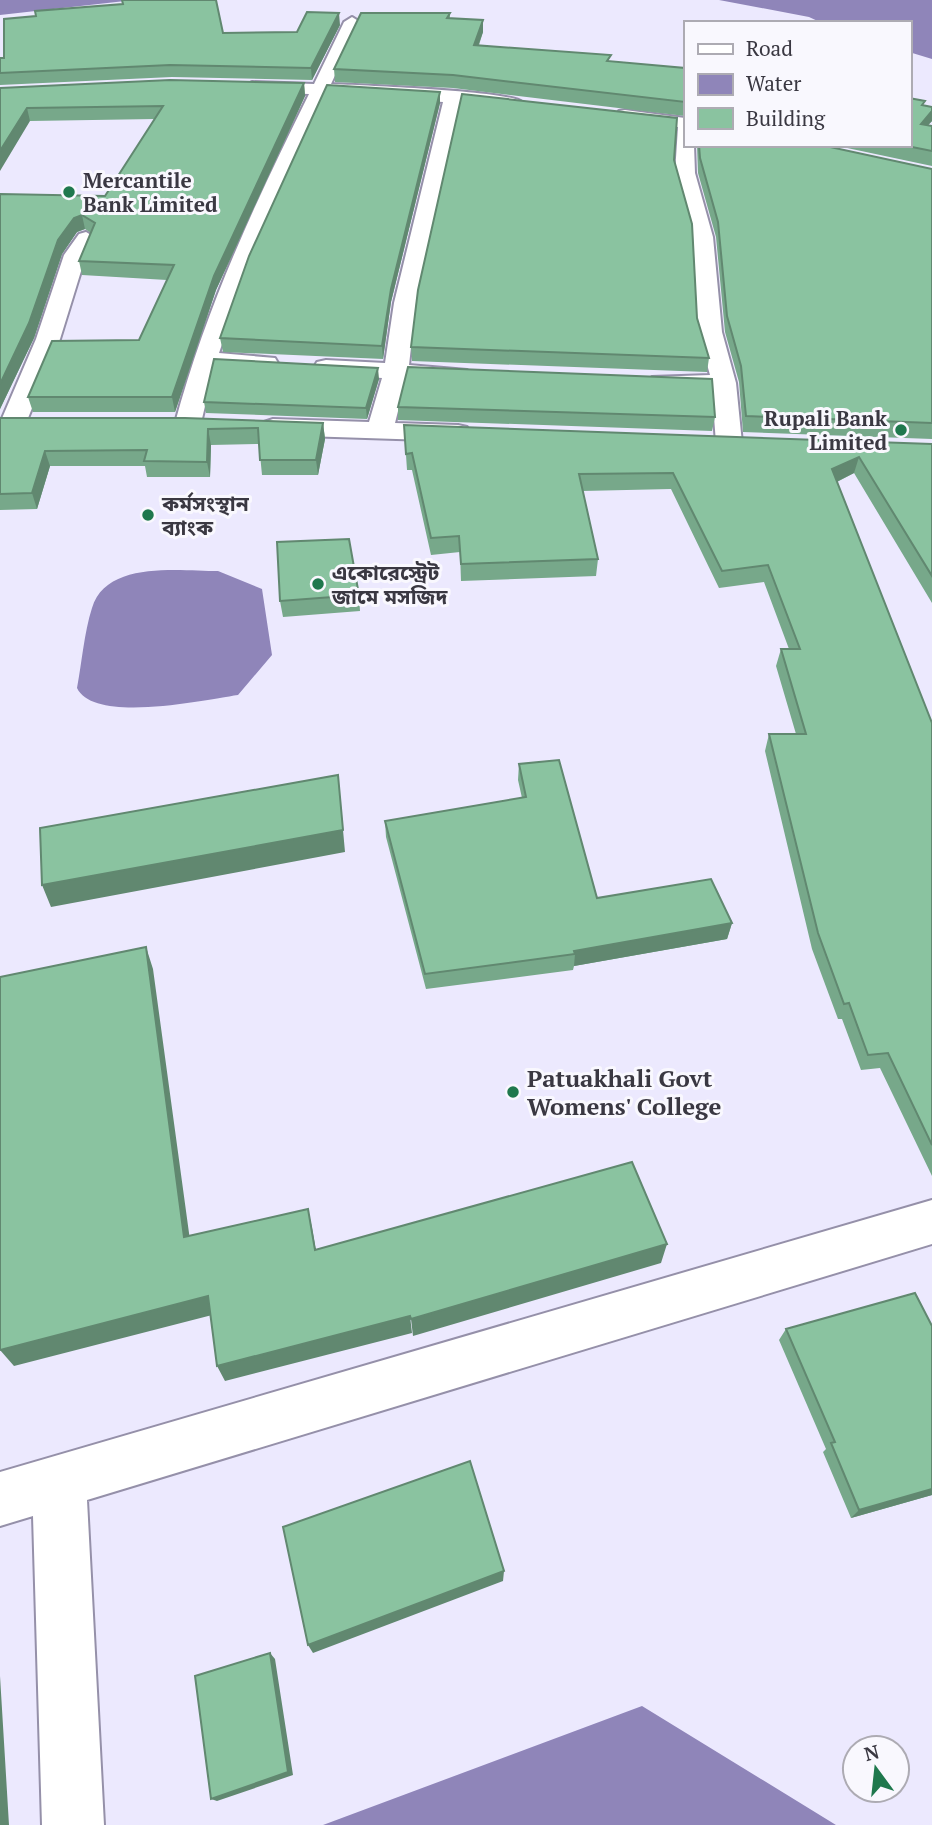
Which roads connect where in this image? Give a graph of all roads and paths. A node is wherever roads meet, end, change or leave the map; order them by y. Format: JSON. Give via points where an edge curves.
{"nodes":[{"id":1,"x":352,"y":22,"type":"dead end"},
{"id":2,"x":231,"y":87,"type":"edge"},
{"id":3,"x":323,"y":89,"type":"junction"},
{"id":4,"x":453,"y":96,"type":"junction"},
{"id":5,"x":535,"y":104,"type":"edge"},
{"id":6,"x":611,"y":113,"type":"edge"},
{"id":7,"x":684,"y":123,"type":"edge"},
{"id":8,"x":685,"y":147,"type":"edge"},
{"id":9,"x":86,"y":238,"type":"edge"},
{"id":10,"x":205,"y":360,"type":"junction"},
{"id":11,"x":396,"y":372,"type":"junction"},
{"id":12,"x":475,"y":376,"type":"edge"},
{"id":13,"x":633,"y":381,"type":"edge"},
{"id":14,"x":724,"y":383,"type":"junction"},
{"id":15,"x":6,"y":423,"type":"edge"},
{"id":16,"x":40,"y":423,"type":"edge"},
{"id":17,"x":161,"y":423,"type":"edge"},
{"id":18,"x":188,"y":423,"type":"junction"},
{"id":19,"x":215,"y":424,"type":"edge"},
{"id":20,"x":243,"y":425,"type":"edge"},
{"id":21,"x":380,"y":430,"type":"junction"},
{"id":22,"x":478,"y":434,"type":"edge"},
{"id":23,"x":701,"y":442,"type":"edge"},
{"id":24,"x":729,"y":443,"type":"junction"},
{"id":25,"x":756,"y":444,"type":"edge"},
{"id":26,"x":932,"y":1222,"type":"edge"},
{"id":27,"x":59,"y":1482,"type":"junction"},
{"id":28,"x":0,"y":1499,"type":"edge"},
{"id":29,"x":73,"y":1825,"type":"edge"}],
"edges":[{"from":1,"to":3,"type":"street"},
{"from":2,"to":3,"type":"street"},
{"from":3,"to":4,"type":"street"},
{"from":3,"to":10,"type":"street","via":[[281,165],[232,278]]},
{"from":4,"to":5,"type":"street"},
{"from":4,"to":11,"type":"street","via":[[405,303]]},
{"from":6,"to":7,"type":"street"},
{"from":8,"to":14,"type":"street","via":[[685,173],[703,237],[710,332]]},
{"from":9,"to":15,"type":"street","via":[[75,255],[48,339]]},
{"from":10,"to":11,"type":"street"},
{"from":10,"to":18,"type":"street"},
{"from":11,"to":12,"type":"street"},
{"from":11,"to":21,"type":"street"},
{"from":13,"to":14,"type":"street"},
{"from":14,"to":24,"type":"street"},
{"from":15,"to":16,"type":"street"},
{"from":17,"to":18,"type":"street"},
{"from":18,"to":19,"type":"street"},
{"from":20,"to":21,"type":"street"},
{"from":21,"to":22,"type":"street"},
{"from":23,"to":24,"type":"street"},
{"from":24,"to":25,"type":"street"},
{"from":26,"to":27,"type":"street"},
{"from":27,"to":28,"type":"street"},
{"from":27,"to":29,"type":"street"}]}
